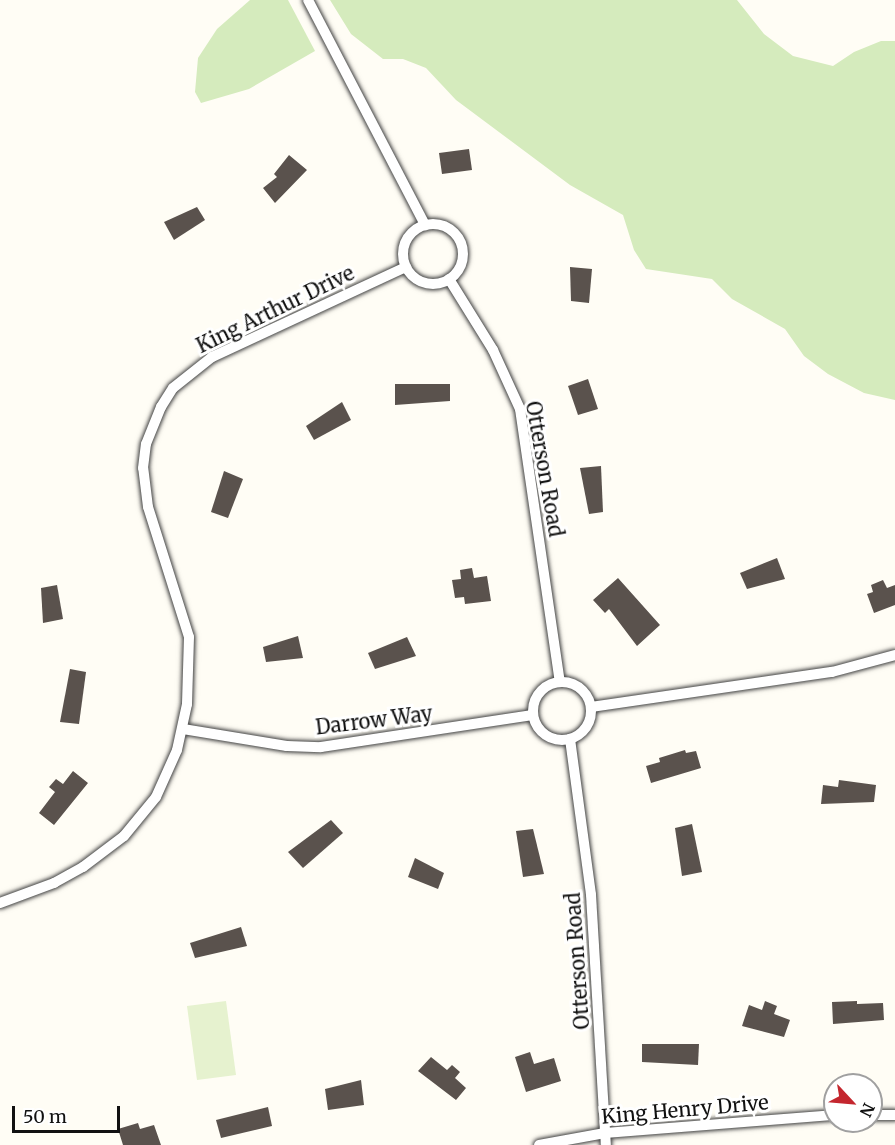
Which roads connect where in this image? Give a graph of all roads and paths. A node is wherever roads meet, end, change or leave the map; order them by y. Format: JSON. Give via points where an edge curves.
{"nodes":[{"id":1,"x":308,"y":0,"type":"edge"},
{"id":2,"x":425,"y":225,"type":"junction"},
{"id":3,"x":406,"y":267,"type":"junction"},
{"id":4,"x":449,"y":279,"type":"junction"},
{"id":5,"x":895,"y":655,"type":"edge"},
{"id":6,"x":560,"y":682,"type":"junction"},
{"id":7,"x":591,"y":707,"type":"junction"},
{"id":8,"x":533,"y":715,"type":"junction"},
{"id":9,"x":183,"y":729,"type":"junction"},
{"id":10,"x":570,"y":739,"type":"junction"},
{"id":11,"x":0,"y":903,"type":"edge"},
{"id":12,"x":823,"y":1116,"type":"edge"},
{"id":13,"x":605,"y":1139,"type":"edge"},
{"id":14,"x":539,"y":1145,"type":"edge"}],
"edges":[{"from":1,"to":2,"type":"street"},
{"from":2,"to":3,"type":"street","via":[[406,242]]},
{"from":2,"to":4,"type":"street","via":[[443,225],[458,237],[461,264]]},
{"from":3,"to":4,"type":"street","via":[[425,282]]},
{"from":3,"to":9,"type":"street","name":"King Arthur Drive","via":[[212,357],[173,388],[153,423],[144,460],[144,487],[189,637],[190,671]]},
{"from":4,"to":6,"type":"street","name":"Otterson Road","via":[[493,350],[520,409]]},
{"from":5,"to":7,"type":"street","via":[[832,672]]},
{"from":6,"to":7,"type":"street","via":[[580,688]]},
{"from":6,"to":8,"type":"street","via":[[539,693]]},
{"from":7,"to":10,"type":"street","via":[[586,727]]},
{"from":8,"to":9,"type":"street","name":"Darrow Way","via":[[321,747],[287,746]]},
{"from":8,"to":10,"type":"street","via":[[543,733],[556,739]]},
{"from":9,"to":11,"type":"street","name":"King Arthur Drive","via":[[156,797],[123,836],[83,867],[54,883]]},
{"from":10,"to":13,"type":"street","name":"Otterson Road","via":[[593,915]]},
{"from":12,"to":13,"type":"street","name":"King Henry Drive"},
{"from":13,"to":14,"type":"street","name":"King Henry Drive"}]}
